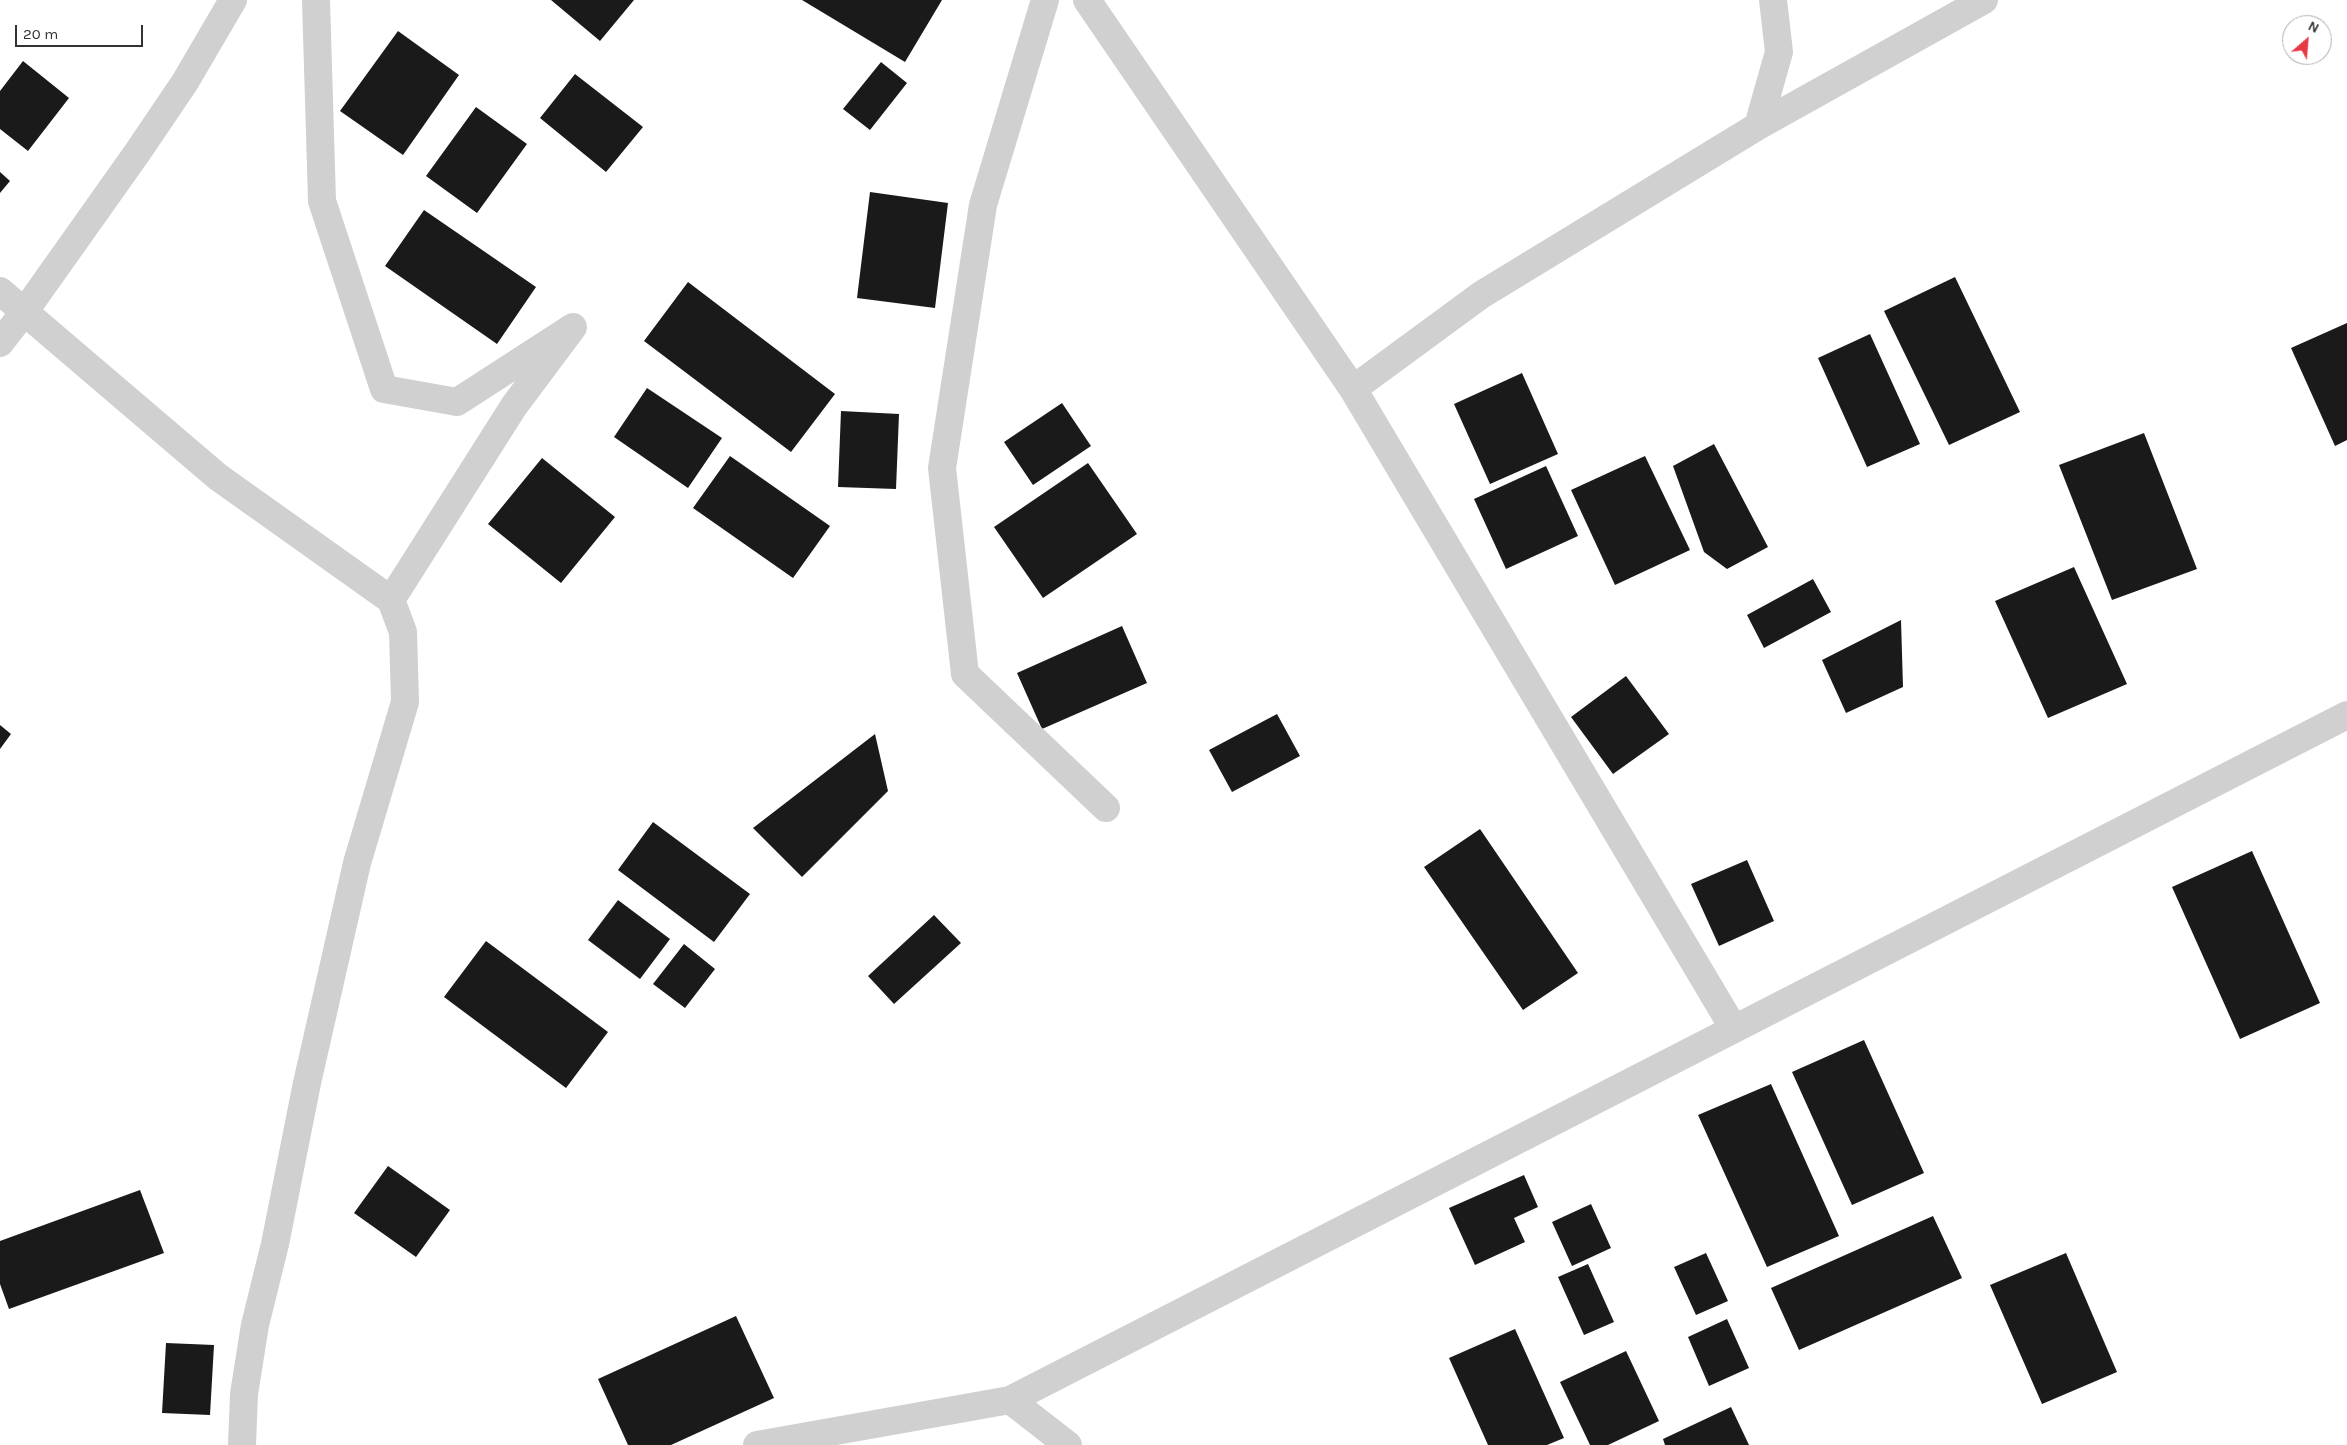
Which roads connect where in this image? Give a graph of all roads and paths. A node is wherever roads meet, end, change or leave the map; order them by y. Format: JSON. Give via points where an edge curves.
{"nodes":[{"id":1,"x":233,"y":0,"type":"edge"},
{"id":2,"x":316,"y":0,"type":"edge"},
{"id":3,"x":1045,"y":0,"type":"edge"},
{"id":4,"x":1087,"y":0,"type":"edge"},
{"id":5,"x":1773,"y":0,"type":"edge"},
{"id":6,"x":1984,"y":0,"type":"edge"},
{"id":7,"x":1758,"y":126,"type":"junction"},
{"id":8,"x":0,"y":290,"type":"edge"},
{"id":9,"x":25,"y":311,"type":"junction"},
{"id":10,"x":0,"y":343,"type":"edge"},
{"id":11,"x":1353,"y":389,"type":"junction"},
{"id":12,"x":391,"y":600,"type":"junction"},
{"id":13,"x":2347,"y":715,"type":"edge"},
{"id":14,"x":1106,"y":808,"type":"dead end"},
{"id":15,"x":1734,"y":1029,"type":"junction"},
{"id":16,"x":1010,"y":1400,"type":"junction"},
{"id":17,"x":242,"y":1445,"type":"edge"},
{"id":18,"x":757,"y":1445,"type":"edge"},
{"id":19,"x":1068,"y":1445,"type":"edge"}],
"edges":[{"from":1,"to":9,"type":"street","via":[[185,82]]},
{"from":2,"to":12,"type":"street","via":[[322,201],[384,389],[457,402],[573,327],[514,406]]},
{"from":3,"to":14,"type":"street","via":[[983,205],[942,468],[965,674]]},
{"from":4,"to":11,"type":"street"},
{"from":5,"to":7,"type":"street","via":[[1779,52]]},
{"from":6,"to":7,"type":"street"},
{"from":7,"to":11,"type":"street","via":[[1481,295]]},
{"from":8,"to":9,"type":"street"},
{"from":9,"to":10,"type":"street"},
{"from":9,"to":12,"type":"street","via":[[218,477]]},
{"from":11,"to":15,"type":"street"},
{"from":12,"to":17,"type":"street","via":[[403,632],[405,702],[357,863],[307,1083],[275,1244],[255,1325],[244,1394]]},
{"from":13,"to":15,"type":"street"},
{"from":15,"to":16,"type":"street"},
{"from":16,"to":18,"type":"street"},
{"from":16,"to":19,"type":"street"}]}
